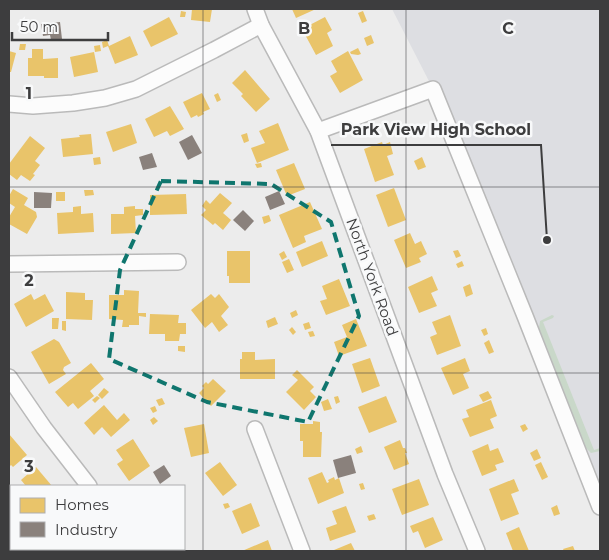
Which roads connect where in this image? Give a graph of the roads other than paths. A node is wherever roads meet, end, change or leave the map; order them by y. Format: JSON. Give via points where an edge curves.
{"nodes":[{"id":1,"x":255,"y":9,"type":"edge"},
{"id":2,"x":262,"y":25,"type":"junction"},
{"id":3,"x":9,"y":104,"type":"edge"},
{"id":4,"x":318,"y":131,"type":"junction"},
{"id":5,"x":178,"y":262,"type":"dead end"},
{"id":6,"x":9,"y":264,"type":"edge"},
{"id":7,"x":9,"y":377,"type":"edge"},
{"id":8,"x":255,"y":429,"type":"dead end"},
{"id":9,"x":88,"y":485,"type":"edge"},
{"id":10,"x":600,"y":507,"type":"edge"},
{"id":11,"x":302,"y":551,"type":"edge"},
{"id":12,"x":477,"y":551,"type":"edge"}],
"edges":[{"from":1,"to":2,"type":"street","name":"North York Road"},
{"from":2,"to":3,"type":"street","via":[[136,89],[73,103]]},
{"from":2,"to":4,"type":"street","name":"North York Road"},
{"from":4,"to":10,"type":"street","via":[[433,89]]},
{"from":4,"to":12,"type":"street","name":"North York Road","via":[[445,474]]},
{"from":5,"to":6,"type":"street"},
{"from":7,"to":9,"type":"street"},
{"from":8,"to":11,"type":"street"}]}
